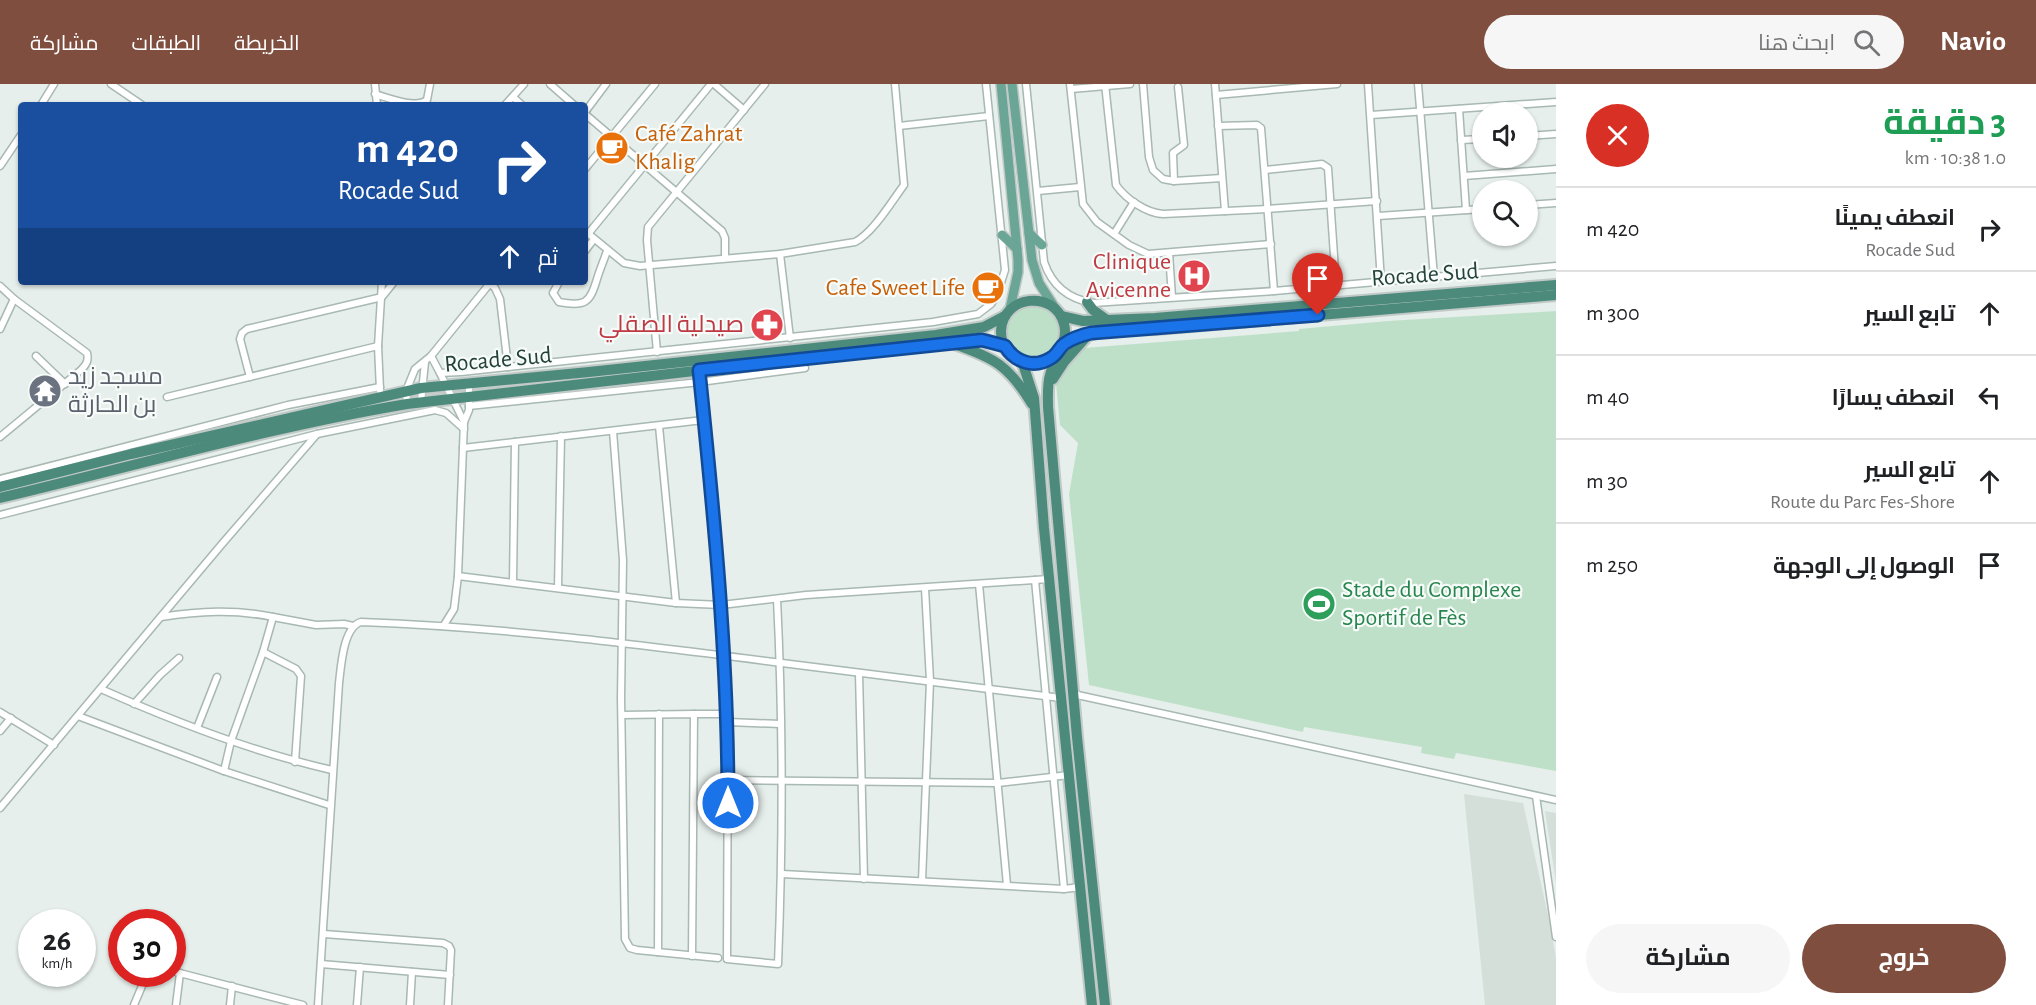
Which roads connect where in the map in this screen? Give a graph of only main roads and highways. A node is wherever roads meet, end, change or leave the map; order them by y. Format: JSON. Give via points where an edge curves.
{"nodes":[{"id":1,"x":1001,"y":84,"type":"edge"},
{"id":2,"x":1012,"y":84,"type":"edge"},
{"id":3,"x":1029,"y":232,"type":"junction"},
{"id":4,"x":1002,"y":235,"type":"road end"},
{"id":5,"x":1042,"y":245,"type":"road end"},
{"id":6,"x":1017,"y":249,"type":"junction"},
{"id":7,"x":1556,"y":285,"type":"edge"},
{"id":8,"x":1556,"y":295,"type":"edge"},
{"id":9,"x":1086,"y":302,"type":"road end"},
{"id":10,"x":1058,"y":312,"type":"junction"},
{"id":11,"x":1008,"y":313,"type":"junction"},
{"id":12,"x":1107,"y":320,"type":"junction"},
{"id":13,"x":1091,"y":333,"type":"junction"},
{"id":14,"x":948,"y":342,"type":"junction"},
{"id":15,"x":1005,"y":346,"type":"junction"},
{"id":16,"x":1060,"y":349,"type":"junction"},
{"id":17,"x":1022,"y":362,"type":"junction"},
{"id":18,"x":1048,"y":392,"type":"junction"},
{"id":19,"x":381,"y":398,"type":"junction"},
{"id":20,"x":1035,"y":410,"type":"junction"},
{"id":21,"x":0,"y":487,"type":"edge"},
{"id":22,"x":0,"y":498,"type":"edge"},
{"id":23,"x":1092,"y":1005,"type":"edge"},
{"id":24,"x":1105,"y":1005,"type":"edge"}],
"edges":[{"from":1,"to":6,"type":"main road"},
{"from":2,"to":3,"type":"main road"},
{"from":3,"to":5,"type":"main road"},
{"from":3,"to":10,"type":"main road","via":[[1034,272]]},
{"from":4,"to":6,"type":"main road"},
{"from":6,"to":11,"type":"main road","via":[[1018,272]]},
{"from":7,"to":12,"type":"highway","name":"Rocade Sud"},
{"from":8,"to":13,"type":"highway","name":"Rocade Sud"},
{"from":9,"to":12,"type":"highway"},
{"from":10,"to":11,"type":"highway","via":[[1047,303],[1027,300]]},
{"from":10,"to":12,"type":"highway","name":"Rocade Sud","via":[[1083,321]]},
{"from":10,"to":16,"type":"highway","via":[[1065,325]]},
{"from":11,"to":15,"type":"highway","via":[[1001,334]]},
{"from":11,"to":19,"type":"highway","name":"Rocade Sud","via":[[984,327],[958,332],[447,385]]},
{"from":13,"to":16,"type":"highway","name":"Rocade Sud"},
{"from":13,"to":18,"type":"highway","via":[[1058,370]]},
{"from":14,"to":15,"type":"highway","name":"Rocade Sud","via":[[987,340]]},
{"from":14,"to":19,"type":"highway","name":"Rocade Sud","via":[[699,376],[469,401],[452,398],[407,404]]},
{"from":14,"to":20,"type":"highway","via":[[982,354],[1008,370]]},
{"from":15,"to":17,"type":"highway"},
{"from":16,"to":17,"type":"highway","via":[[1045,362]]},
{"from":16,"to":18,"type":"highway","via":[[1050,372]]},
{"from":17,"to":20,"type":"highway"},
{"from":18,"to":24,"type":"highway","via":[[1073,694]]},
{"from":19,"to":21,"type":"highway","name":"Rocade Sud"},
{"from":19,"to":22,"type":"highway","name":"Rocade Sud","via":[[340,417]]},
{"from":20,"to":23,"type":"highway"}]}
